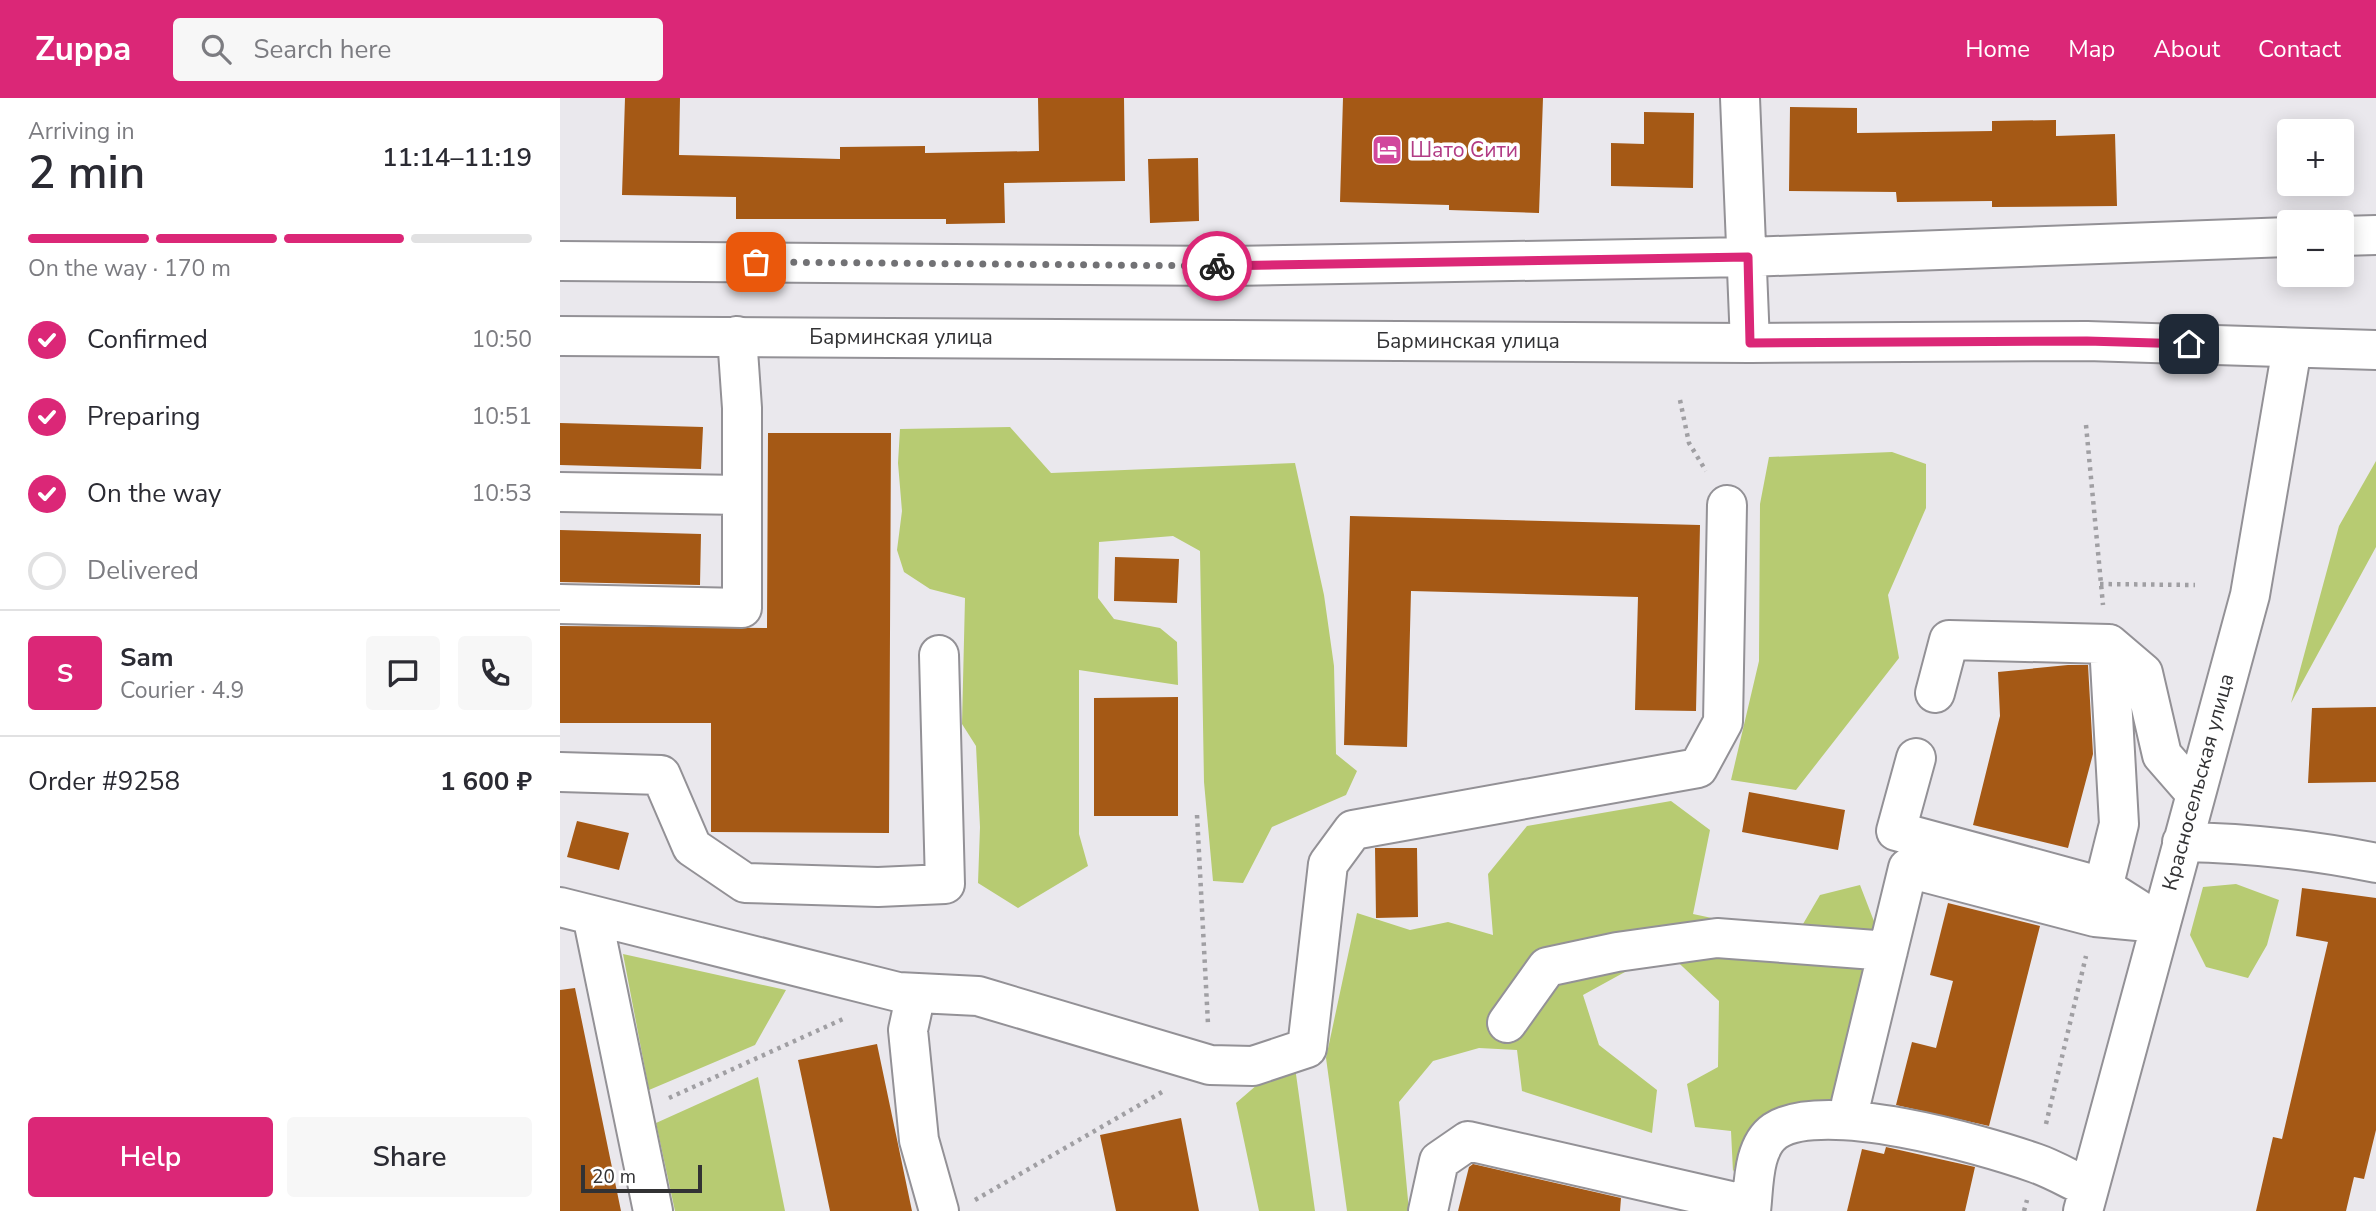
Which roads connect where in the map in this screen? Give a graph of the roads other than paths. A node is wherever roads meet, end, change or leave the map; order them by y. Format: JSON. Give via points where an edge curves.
{"nodes":[{"id":1,"x":1740,"y":98,"type":"edge"},
{"id":2,"x":2376,"y":235,"type":"edge"},
{"id":3,"x":2354,"y":236,"type":"edge"},
{"id":4,"x":2277,"y":237,"type":"edge"},
{"id":5,"x":1748,"y":257,"type":"junction"},
{"id":6,"x":560,"y":261,"type":"edge"},
{"id":7,"x":560,"y":336,"type":"edge"},
{"id":8,"x":737,"y":336,"type":"junction"},
{"id":9,"x":1750,"y":343,"type":"junction"},
{"id":10,"x":2292,"y":348,"type":"junction"},
{"id":11,"x":2376,"y":350,"type":"edge"},
{"id":12,"x":560,"y":492,"type":"edge"},
{"id":13,"x":742,"y":495,"type":"junction"},
{"id":14,"x":1727,"y":505,"type":"road end"},
{"id":15,"x":560,"y":604,"type":"edge"},
{"id":16,"x":2109,"y":644,"type":"junction"},
{"id":17,"x":939,"y":655,"type":"dead end"},
{"id":18,"x":1935,"y":693,"type":"dead end"},
{"id":19,"x":1916,"y":758,"type":"dead end"},
{"id":20,"x":560,"y":772,"type":"edge"},
{"id":21,"x":2196,"y":794,"type":"junction"},
{"id":22,"x":2182,"y":842,"type":"junction"},
{"id":23,"x":2376,"y":863,"type":"edge"},
{"id":24,"x":2099,"y":902,"type":"junction"},
{"id":25,"x":576,"y":911,"type":"edge"},
{"id":26,"x":2160,"y":923,"type":"junction"},
{"id":27,"x":1888,"y":951,"type":"junction"},
{"id":28,"x":907,"y":992,"type":"junction"},
{"id":29,"x":1507,"y":1023,"type":"dead end"},
{"id":30,"x":1851,"y":1103,"type":"dead end"},
{"id":31,"x":2086,"y":1199,"type":"edge"},
{"id":32,"x":1743,"y":1207,"type":"edge"},
{"id":33,"x":653,"y":1211,"type":"edge"},
{"id":34,"x":939,"y":1211,"type":"edge"},
{"id":35,"x":1428,"y":1211,"type":"edge"}],
"edges":[{"from":1,"to":5,"type":"main road"},
{"from":2,"to":3,"type":"main road"},
{"from":4,"to":5,"type":"main road"},
{"from":5,"to":6,"type":"main road","via":[[1231,266]]},
{"from":5,"to":9,"type":"main road"},
{"from":7,"to":8,"type":"main road","name":"Барминская улица"},
{"from":8,"to":9,"type":"main road","name":"Барминская улица"},
{"from":8,"to":13,"type":"main road","via":[[743,408]]},
{"from":9,"to":10,"type":"main road","name":"Барминская улица","via":[[2087,341]]},
{"from":10,"to":11,"type":"main road","name":"Барминская улица"},
{"from":10,"to":21,"type":"main road","name":"Красносельская улица","via":[[2250,595]]},
{"from":12,"to":13,"type":"main road"},
{"from":13,"to":15,"type":"main road","via":[[742,608]]},
{"from":14,"to":28,"type":"main road","via":[[1723,722],[1698,768],[1353,830],[1328,864],[1307,1048],[1254,1066],[1210,1065],[978,996]]},
{"from":16,"to":18,"type":"main road","via":[[1949,640]]},
{"from":16,"to":21,"type":"main road","via":[[2143,673],[2162,755]]},
{"from":16,"to":24,"type":"main road","via":[[2119,824]]},
{"from":17,"to":20,"type":"main road","via":[[945,884],[744,883],[692,847],[661,775]]},
{"from":19,"to":24,"type":"main road","via":[[1896,831]]},
{"from":21,"to":22,"type":"main road","name":"Красносельская улица"},
{"from":22,"to":23,"type":"main road","via":[[2325,853]]},
{"from":22,"to":26,"type":"main road","name":"Красносельская улица"},
{"from":24,"to":26,"type":"main road"},
{"from":24,"to":27,"type":"main road","via":[[1908,868]]},
{"from":25,"to":28,"type":"main road"},
{"from":25,"to":33,"type":"main road","via":[[633,1114]]},
{"from":26,"to":31,"type":"main road","name":"Красносельская улица"},
{"from":27,"to":29,"type":"main road","via":[[1717,938],[1618,952],[1547,967]]},
{"from":27,"to":30,"type":"main road"},
{"from":28,"to":34,"type":"main road","via":[[919,1140]]},
{"from":31,"to":32,"type":"main road","via":[[2036,1163],[1895,1125],[1800,1120],[1773,1132],[1756,1160]]},
{"from":32,"to":35,"type":"main road","via":[[1468,1141],[1439,1161]]}]}
